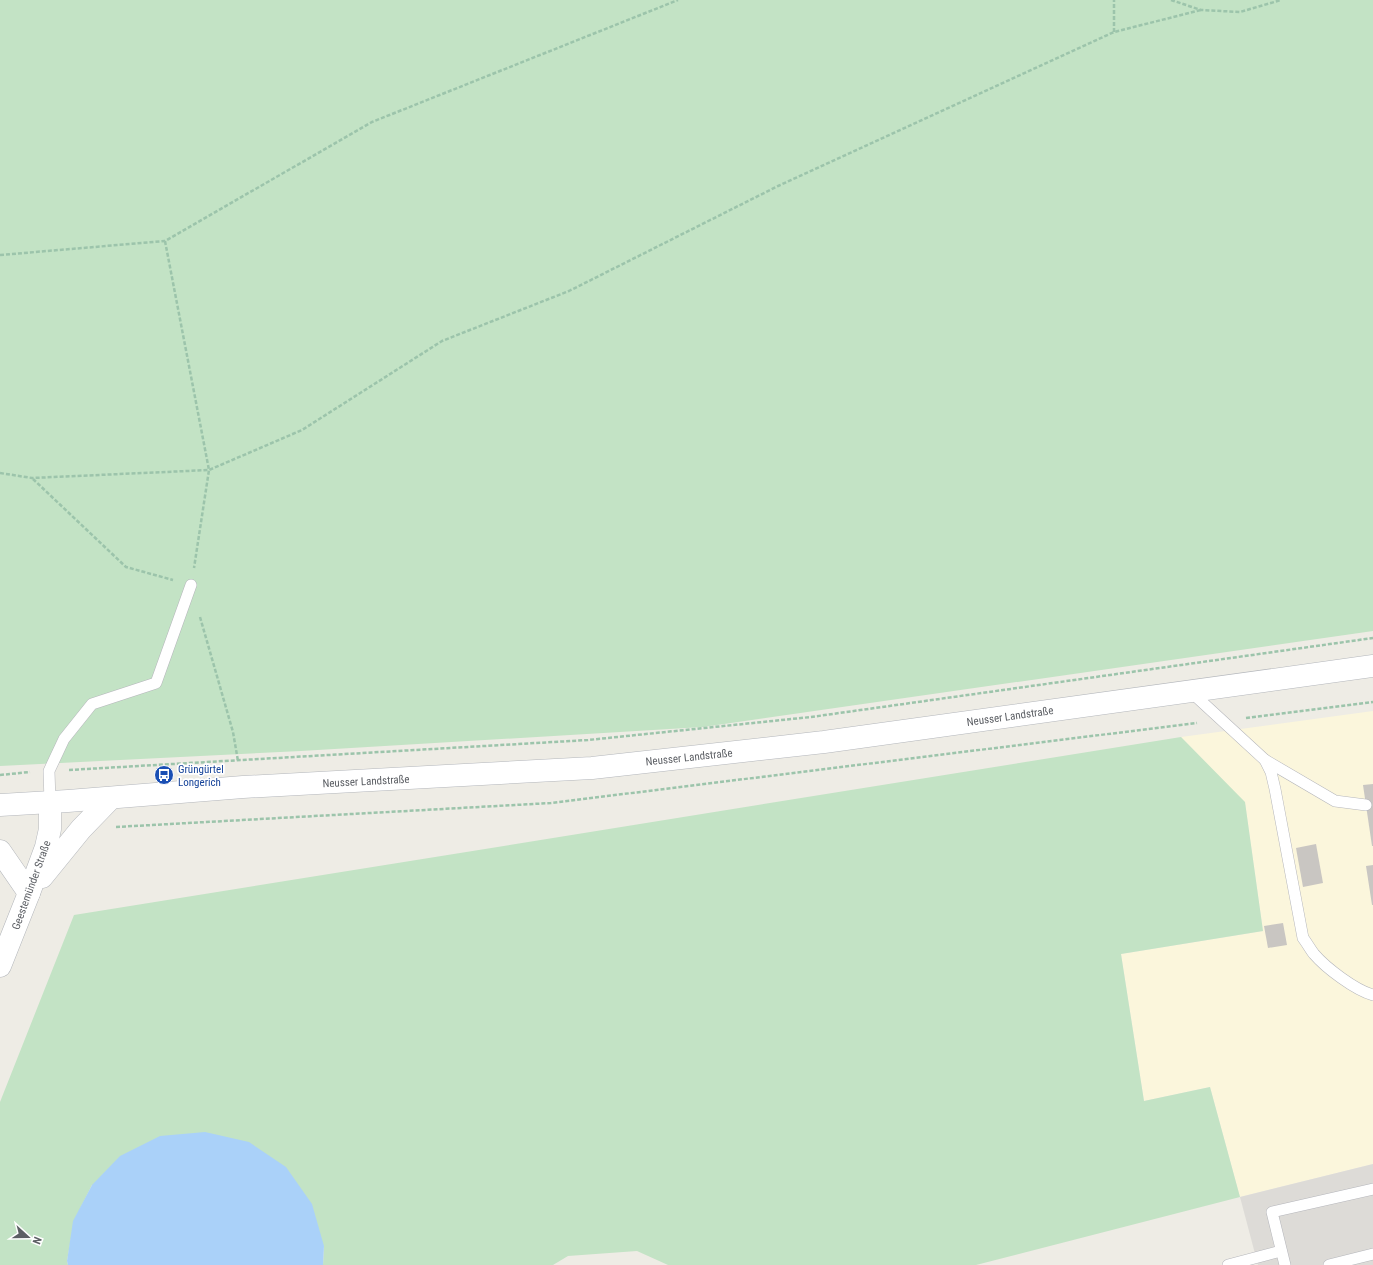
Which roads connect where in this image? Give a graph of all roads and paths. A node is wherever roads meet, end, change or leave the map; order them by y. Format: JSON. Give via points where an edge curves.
{"nodes":[{"id":1,"x":678,"y":0,"type":"edge"},
{"id":2,"x":1114,"y":0,"type":"edge"},
{"id":3,"x":1171,"y":0,"type":"edge"},
{"id":4,"x":1282,"y":0,"type":"edge"},
{"id":5,"x":1201,"y":10,"type":"junction"},
{"id":6,"x":1114,"y":32,"type":"junction"},
{"id":7,"x":165,"y":241,"type":"junction"},
{"id":8,"x":0,"y":256,"type":"edge"},
{"id":9,"x":209,"y":470,"type":"junction"},
{"id":10,"x":0,"y":473,"type":"edge"},
{"id":11,"x":32,"y":478,"type":"junction"},
{"id":12,"x":191,"y":585,"type":"junction"},
{"id":13,"x":1373,"y":638,"type":"edge"},
{"id":14,"x":1373,"y":666,"type":"edge"},
{"id":15,"x":1190,"y":690,"type":"junction"},
{"id":16,"x":1265,"y":760,"type":"junction"},
{"id":17,"x":238,"y":761,"type":"junction"},
{"id":18,"x":49,"y":771,"type":"junction"},
{"id":19,"x":0,"y":775,"type":"edge"},
{"id":20,"x":243,"y":787,"type":"junction"},
{"id":21,"x":111,"y":798,"type":"junction"},
{"id":22,"x":50,"y":802,"type":"junction"},
{"id":23,"x":0,"y":805,"type":"edge"},
{"id":24,"x":1366,"y":805,"type":"dead end"},
{"id":25,"x":0,"y":851,"type":"edge"},
{"id":26,"x":29,"y":893,"type":"junction"},
{"id":27,"x":0,"y":966,"type":"edge"},
{"id":28,"x":1373,"y":995,"type":"edge"},
{"id":29,"x":1373,"y":1189,"type":"edge"},
{"id":30,"x":1281,"y":1251,"type":"junction"},
{"id":31,"x":1373,"y":1254,"type":"edge"},
{"id":32,"x":1228,"y":1265,"type":"edge"},
{"id":33,"x":1284,"y":1265,"type":"edge"},
{"id":34,"x":1329,"y":1265,"type":"edge"}],
"edges":[{"from":1,"to":7,"type":"path","via":[[372,122]]},
{"from":2,"to":6,"type":"path"},
{"from":3,"to":5,"type":"path"},
{"from":4,"to":5,"type":"path","via":[[1240,12]]},
{"from":5,"to":6,"type":"path"},
{"from":6,"to":9,"type":"path","via":[[778,186],[569,291],[442,341],[302,430]]},
{"from":7,"to":8,"type":"path"},
{"from":7,"to":9,"type":"path"},
{"from":9,"to":11,"type":"path"},
{"from":9,"to":12,"type":"path"},
{"from":10,"to":11,"type":"path"},
{"from":11,"to":12,"type":"path","via":[[126,566]]},
{"from":12,"to":17,"type":"path","via":[[233,732]]},
{"from":12,"to":18,"type":"lane","via":[[156,683],[92,704],[64,739]]},
{"from":13,"to":17,"type":"path","via":[[811,717],[588,740]]},
{"from":14,"to":15,"type":"main road","name":"Neusser Landstraße"},
{"from":15,"to":16,"type":"lane"},
{"from":15,"to":20,"type":"main road","name":"Neusser Landstraße","via":[[824,742],[592,768]]},
{"from":16,"to":24,"type":"lane","via":[[1335,802]]},
{"from":16,"to":28,"type":"lane","via":[[1275,789],[1303,938],[1328,968]]},
{"from":17,"to":18,"type":"path"},
{"from":17,"to":20,"type":"path"},
{"from":18,"to":19,"type":"path"},
{"from":18,"to":22,"type":"lane"},
{"from":20,"to":21,"type":"main road","name":"Neusser Landstraße"},
{"from":21,"to":22,"type":"main road","name":"Neusser Landstraße"},
{"from":21,"to":26,"type":"main road","via":[[64,848]]},
{"from":22,"to":23,"type":"main road","name":"Neusser Landstraße"},
{"from":22,"to":26,"type":"main road","name":"Geestemünder Straße","via":[[50,829],[46,847]]},
{"from":25,"to":26,"type":"main road"},
{"from":26,"to":27,"type":"main road","name":"Geestemünder Straße"},
{"from":29,"to":30,"type":"lane","via":[[1272,1212]]},
{"from":30,"to":32,"type":"lane"},
{"from":30,"to":33,"type":"lane"},
{"from":31,"to":34,"type":"lane"}]}
